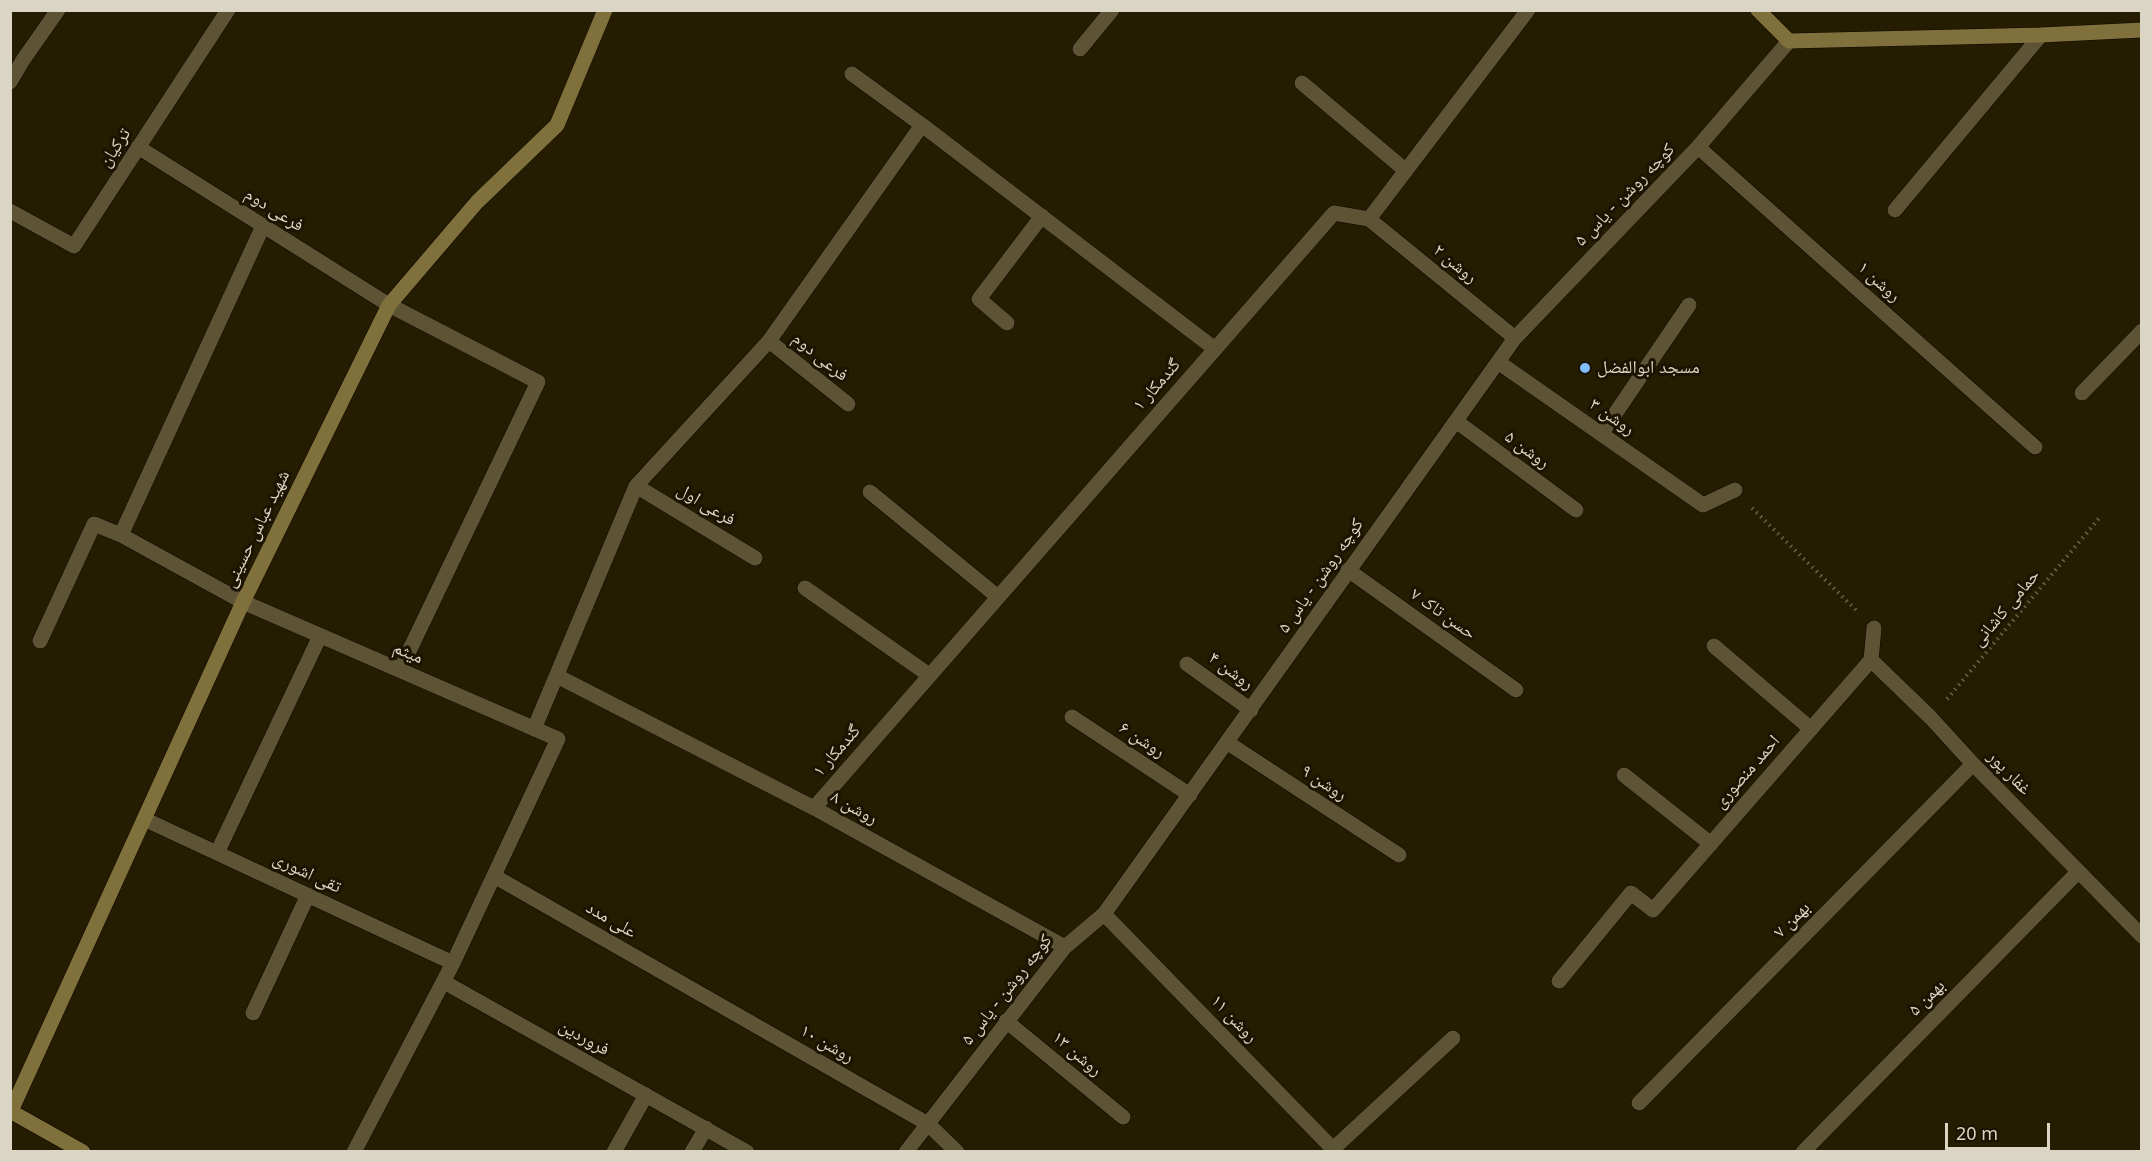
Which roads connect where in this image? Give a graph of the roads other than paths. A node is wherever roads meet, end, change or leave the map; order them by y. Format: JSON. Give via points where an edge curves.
{"nodes":[{"id":1,"x":58,"y":10,"type":"edge"},
{"id":2,"x":228,"y":10,"type":"edge"},
{"id":3,"x":605,"y":10,"type":"edge"},
{"id":4,"x":1112,"y":10,"type":"edge"},
{"id":5,"x":1528,"y":10,"type":"edge"},
{"id":6,"x":1758,"y":10,"type":"edge"},
{"id":7,"x":2142,"y":30,"type":"edge"},
{"id":8,"x":2041,"y":35,"type":"junction"},
{"id":9,"x":1789,"y":40,"type":"junction"},
{"id":10,"x":1080,"y":49,"type":"dead end"},
{"id":11,"x":17,"y":56,"type":"edge"},
{"id":12,"x":852,"y":74,"type":"dead end"},
{"id":13,"x":10,"y":82,"type":"edge"},
{"id":14,"x":1302,"y":83,"type":"dead end"},
{"id":15,"x":922,"y":125,"type":"junction"},
{"id":16,"x":138,"y":147,"type":"junction"},
{"id":17,"x":1698,"y":147,"type":"junction"},
{"id":18,"x":1405,"y":170,"type":"junction"},
{"id":19,"x":1895,"y":210,"type":"dead end"},
{"id":20,"x":10,"y":211,"type":"edge"},
{"id":21,"x":1042,"y":216,"type":"junction"},
{"id":22,"x":1369,"y":219,"type":"junction"},
{"id":23,"x":263,"y":226,"type":"junction"},
{"id":24,"x":389,"y":305,"type":"junction"},
{"id":25,"x":1689,"y":305,"type":"dead end"},
{"id":26,"x":1007,"y":323,"type":"dead end"},
{"id":27,"x":2142,"y":331,"type":"edge"},
{"id":28,"x":1515,"y":339,"type":"junction"},
{"id":29,"x":769,"y":341,"type":"junction"},
{"id":30,"x":1215,"y":349,"type":"junction"},
{"id":31,"x":1498,"y":362,"type":"junction"},
{"id":32,"x":2082,"y":393,"type":"dead end"},
{"id":33,"x":848,"y":404,"type":"dead end"},
{"id":34,"x":1456,"y":422,"type":"junction"},
{"id":35,"x":1602,"y":433,"type":"junction"},
{"id":36,"x":2035,"y":447,"type":"dead end"},
{"id":37,"x":636,"y":486,"type":"junction"},
{"id":38,"x":1735,"y":490,"type":"road end"},
{"id":39,"x":870,"y":492,"type":"dead end"},
{"id":40,"x":1576,"y":510,"type":"dead end"},
{"id":41,"x":121,"y":535,"type":"junction"},
{"id":42,"x":755,"y":558,"type":"dead end"},
{"id":43,"x":1348,"y":570,"type":"junction"},
{"id":44,"x":805,"y":588,"type":"dead end"},
{"id":45,"x":998,"y":597,"type":"junction"},
{"id":46,"x":243,"y":602,"type":"junction"},
{"id":47,"x":1874,"y":628,"type":"road end"},
{"id":48,"x":320,"y":636,"type":"junction"},
{"id":49,"x":40,"y":640,"type":"dead end"},
{"id":50,"x":1714,"y":646,"type":"dead end"},
{"id":51,"x":1871,"y":660,"type":"junction"},
{"id":52,"x":1187,"y":664,"type":"dead end"},
{"id":53,"x":400,"y":670,"type":"junction"},
{"id":54,"x":929,"y":675,"type":"junction"},
{"id":55,"x":557,"y":676,"type":"junction"},
{"id":56,"x":1516,"y":690,"type":"dead end"},
{"id":57,"x":1251,"y":710,"type":"junction"},
{"id":58,"x":1072,"y":717,"type":"dead end"},
{"id":59,"x":534,"y":729,"type":"junction"},
{"id":60,"x":1811,"y":729,"type":"junction"},
{"id":61,"x":1228,"y":743,"type":"junction"},
{"id":62,"x":1973,"y":764,"type":"junction"},
{"id":63,"x":1624,"y":776,"type":"dead end"},
{"id":64,"x":1190,"y":795,"type":"junction"},
{"id":65,"x":814,"y":808,"type":"junction"},
{"id":66,"x":144,"y":819,"type":"junction"},
{"id":67,"x":1711,"y":844,"type":"junction"},
{"id":68,"x":217,"y":853,"type":"junction"},
{"id":69,"x":1399,"y":855,"type":"dead end"},
{"id":70,"x":2078,"y":872,"type":"junction"},
{"id":71,"x":494,"y":876,"type":"junction"},
{"id":72,"x":308,"y":895,"type":"junction"},
{"id":73,"x":1104,"y":915,"type":"junction"},
{"id":74,"x":2142,"y":915,"type":"edge"},
{"id":75,"x":2136,"y":931,"type":"edge"},
{"id":76,"x":1065,"y":947,"type":"junction"},
{"id":77,"x":453,"y":963,"type":"junction"},
{"id":78,"x":1559,"y":981,"type":"dead end"},
{"id":79,"x":444,"y":982,"type":"junction"},
{"id":80,"x":708,"y":998,"type":"joint"},
{"id":81,"x":253,"y":1013,"type":"dead end"},
{"id":82,"x":1006,"y":1021,"type":"junction"},
{"id":83,"x":1453,"y":1038,"type":"dead end"},
{"id":84,"x":646,"y":1095,"type":"junction"},
{"id":85,"x":1639,"y":1103,"type":"dead end"},
{"id":86,"x":11,"y":1111,"type":"edge"},
{"id":87,"x":1123,"y":1117,"type":"dead end"},
{"id":88,"x":928,"y":1124,"type":"junction"},
{"id":89,"x":706,"y":1128,"type":"junction"},
{"id":90,"x":78,"y":1150,"type":"edge"},
{"id":91,"x":1334,"y":1150,"type":"edge"},
{"id":92,"x":354,"y":1152,"type":"edge"},
{"id":93,"x":614,"y":1152,"type":"edge"},
{"id":94,"x":692,"y":1152,"type":"edge"},
{"id":95,"x":747,"y":1152,"type":"edge"},
{"id":96,"x":906,"y":1152,"type":"edge"},
{"id":97,"x":957,"y":1152,"type":"edge"},
{"id":98,"x":1803,"y":1152,"type":"edge"}],
"edges":[{"from":1,"to":11,"type":"street"},
{"from":2,"to":16,"type":"street","name":"ترکیان"},
{"from":3,"to":24,"type":"street","name":"شهید عباس حسینی","via":[[557,125],[477,202]]},
{"from":4,"to":10,"type":"street"},
{"from":5,"to":18,"type":"street"},
{"from":6,"to":9,"type":"street"},
{"from":7,"to":8,"type":"street"},
{"from":8,"to":9,"type":"street"},
{"from":8,"to":19,"type":"street"},
{"from":9,"to":17,"type":"street","name":"کوچه روشن - یاس ۵"},
{"from":11,"to":13,"type":"street"},
{"from":12,"to":15,"type":"street"},
{"from":14,"to":18,"type":"street"},
{"from":15,"to":21,"type":"street"},
{"from":15,"to":29,"type":"street"},
{"from":16,"to":20,"type":"street","name":"ترکیان","via":[[74,246]]},
{"from":16,"to":23,"type":"street","name":"فرعی دوم"},
{"from":17,"to":28,"type":"street","name":"کوچه روشن - یاس ۵"},
{"from":17,"to":36,"type":"street","name":"روشن ۱"},
{"from":18,"to":22,"type":"street"},
{"from":21,"to":26,"type":"street","via":[[979,299]]},
{"from":21,"to":30,"type":"street"},
{"from":22,"to":28,"type":"street","name":"روشن ۲"},
{"from":22,"to":30,"type":"street","name":"گندمکار ۱","via":[[1334,213]]},
{"from":23,"to":24,"type":"street","name":"فرعی دوم"},
{"from":23,"to":41,"type":"street"},
{"from":24,"to":46,"type":"street","name":"شهید عباس حسینی"},
{"from":24,"to":53,"type":"street","name":"فرعی دوم","via":[[538,382]]},
{"from":25,"to":35,"type":"street"},
{"from":27,"to":32,"type":"street"},
{"from":28,"to":31,"type":"street","name":"کوچه روشن - یاس ۵"},
{"from":29,"to":33,"type":"street","name":"فرعی دوم"},
{"from":29,"to":37,"type":"street"},
{"from":30,"to":45,"type":"street","name":"گندمکار ۱"},
{"from":31,"to":34,"type":"street","name":"کوچه روشن - یاس ۵"},
{"from":31,"to":35,"type":"street","name":"روشن ۳"},
{"from":34,"to":40,"type":"street","name":"روشن ۵"},
{"from":34,"to":43,"type":"street","name":"کوچه روشن - یاس ۵"},
{"from":35,"to":38,"type":"street","name":"روشن ۳","via":[[1703,505]]},
{"from":37,"to":42,"type":"street","name":"فرعی اول"},
{"from":37,"to":55,"type":"street"},
{"from":39,"to":45,"type":"street"},
{"from":41,"to":46,"type":"street","name":"میثم"},
{"from":41,"to":49,"type":"street","name":"میثم","via":[[94,524]]},
{"from":43,"to":56,"type":"street","name":"حسن تاک ۷"},
{"from":43,"to":57,"type":"street","name":"کوچه روشن - یاس ۵"},
{"from":44,"to":54,"type":"street"},
{"from":45,"to":54,"type":"street","name":"گندمکار ۱"},
{"from":46,"to":48,"type":"street","name":"میثم"},
{"from":46,"to":66,"type":"street","name":"شهید عباس حسینی"},
{"from":47,"to":51,"type":"street"},
{"from":48,"to":53,"type":"street","name":"میثم"},
{"from":48,"to":68,"type":"street"},
{"from":50,"to":60,"type":"street"},
{"from":51,"to":60,"type":"street","name":"احمد منصوری"},
{"from":51,"to":62,"type":"street","name":"غفار پور"},
{"from":52,"to":57,"type":"street","name":"روشن ۴"},
{"from":53,"to":59,"type":"street","name":"میثم"},
{"from":54,"to":65,"type":"street","name":"گندمکار ۱"},
{"from":55,"to":59,"type":"street"},
{"from":55,"to":65,"type":"street","name":"روشن ۸"},
{"from":57,"to":61,"type":"street","name":"کوچه روشن - یاس ۵"},
{"from":58,"to":64,"type":"street","name":"روشن ۶"},
{"from":59,"to":71,"type":"street","name":"میثم","via":[[558,739]]},
{"from":60,"to":67,"type":"street","name":"احمد منصوری"},
{"from":61,"to":64,"type":"street","name":"کوچه روشن - یاس ۵"},
{"from":61,"to":69,"type":"street","name":"روشن ۹"},
{"from":62,"to":70,"type":"street","name":"غفار پور"},
{"from":62,"to":85,"type":"street","name":"بهمن ۷"},
{"from":63,"to":67,"type":"street"},
{"from":64,"to":73,"type":"street","name":"کوچه روشن - یاس ۵"},
{"from":65,"to":76,"type":"street","name":"روشن ۸"},
{"from":66,"to":68,"type":"street","name":"تقی اشوری"},
{"from":66,"to":86,"type":"street","name":"شهید عباس حسینی"},
{"from":67,"to":78,"type":"street","name":"احمد منصوری","via":[[1653,910],[1631,893]]},
{"from":68,"to":72,"type":"street","name":"تقی اشوری"},
{"from":70,"to":75,"type":"street","name":"غفار پور"},
{"from":70,"to":98,"type":"street","name":"بهمن ۵"},
{"from":71,"to":77,"type":"street"},
{"from":71,"to":80,"type":"street","name":"علی مدد"},
{"from":72,"to":77,"type":"street","name":"تقی اشوری"},
{"from":72,"to":81,"type":"street"},
{"from":73,"to":76,"type":"street","name":"کوچه روشن - یاس ۵"},
{"from":73,"to":91,"type":"street","name":"روشن ۱۱"},
{"from":74,"to":75,"type":"street"},
{"from":76,"to":82,"type":"street","name":"کوچه روشن - یاس ۵"},
{"from":77,"to":79,"type":"street"},
{"from":79,"to":84,"type":"street","name":"فروردین"},
{"from":79,"to":92,"type":"street"},
{"from":80,"to":88,"type":"street","name":"روشن ۱۰"},
{"from":82,"to":87,"type":"street","name":"روشن ۱۳"},
{"from":82,"to":88,"type":"street","name":"کوچه روشن - یاس ۵"},
{"from":83,"to":91,"type":"street"},
{"from":84,"to":89,"type":"street","name":"فروردین"},
{"from":84,"to":93,"type":"street"},
{"from":86,"to":90,"type":"street"},
{"from":88,"to":96,"type":"street","name":"کوچه روشن - یاس ۵"},
{"from":88,"to":97,"type":"street","name":"روشن ۱۰"},
{"from":89,"to":94,"type":"street"},
{"from":89,"to":95,"type":"street","name":"فروردین"}]}
